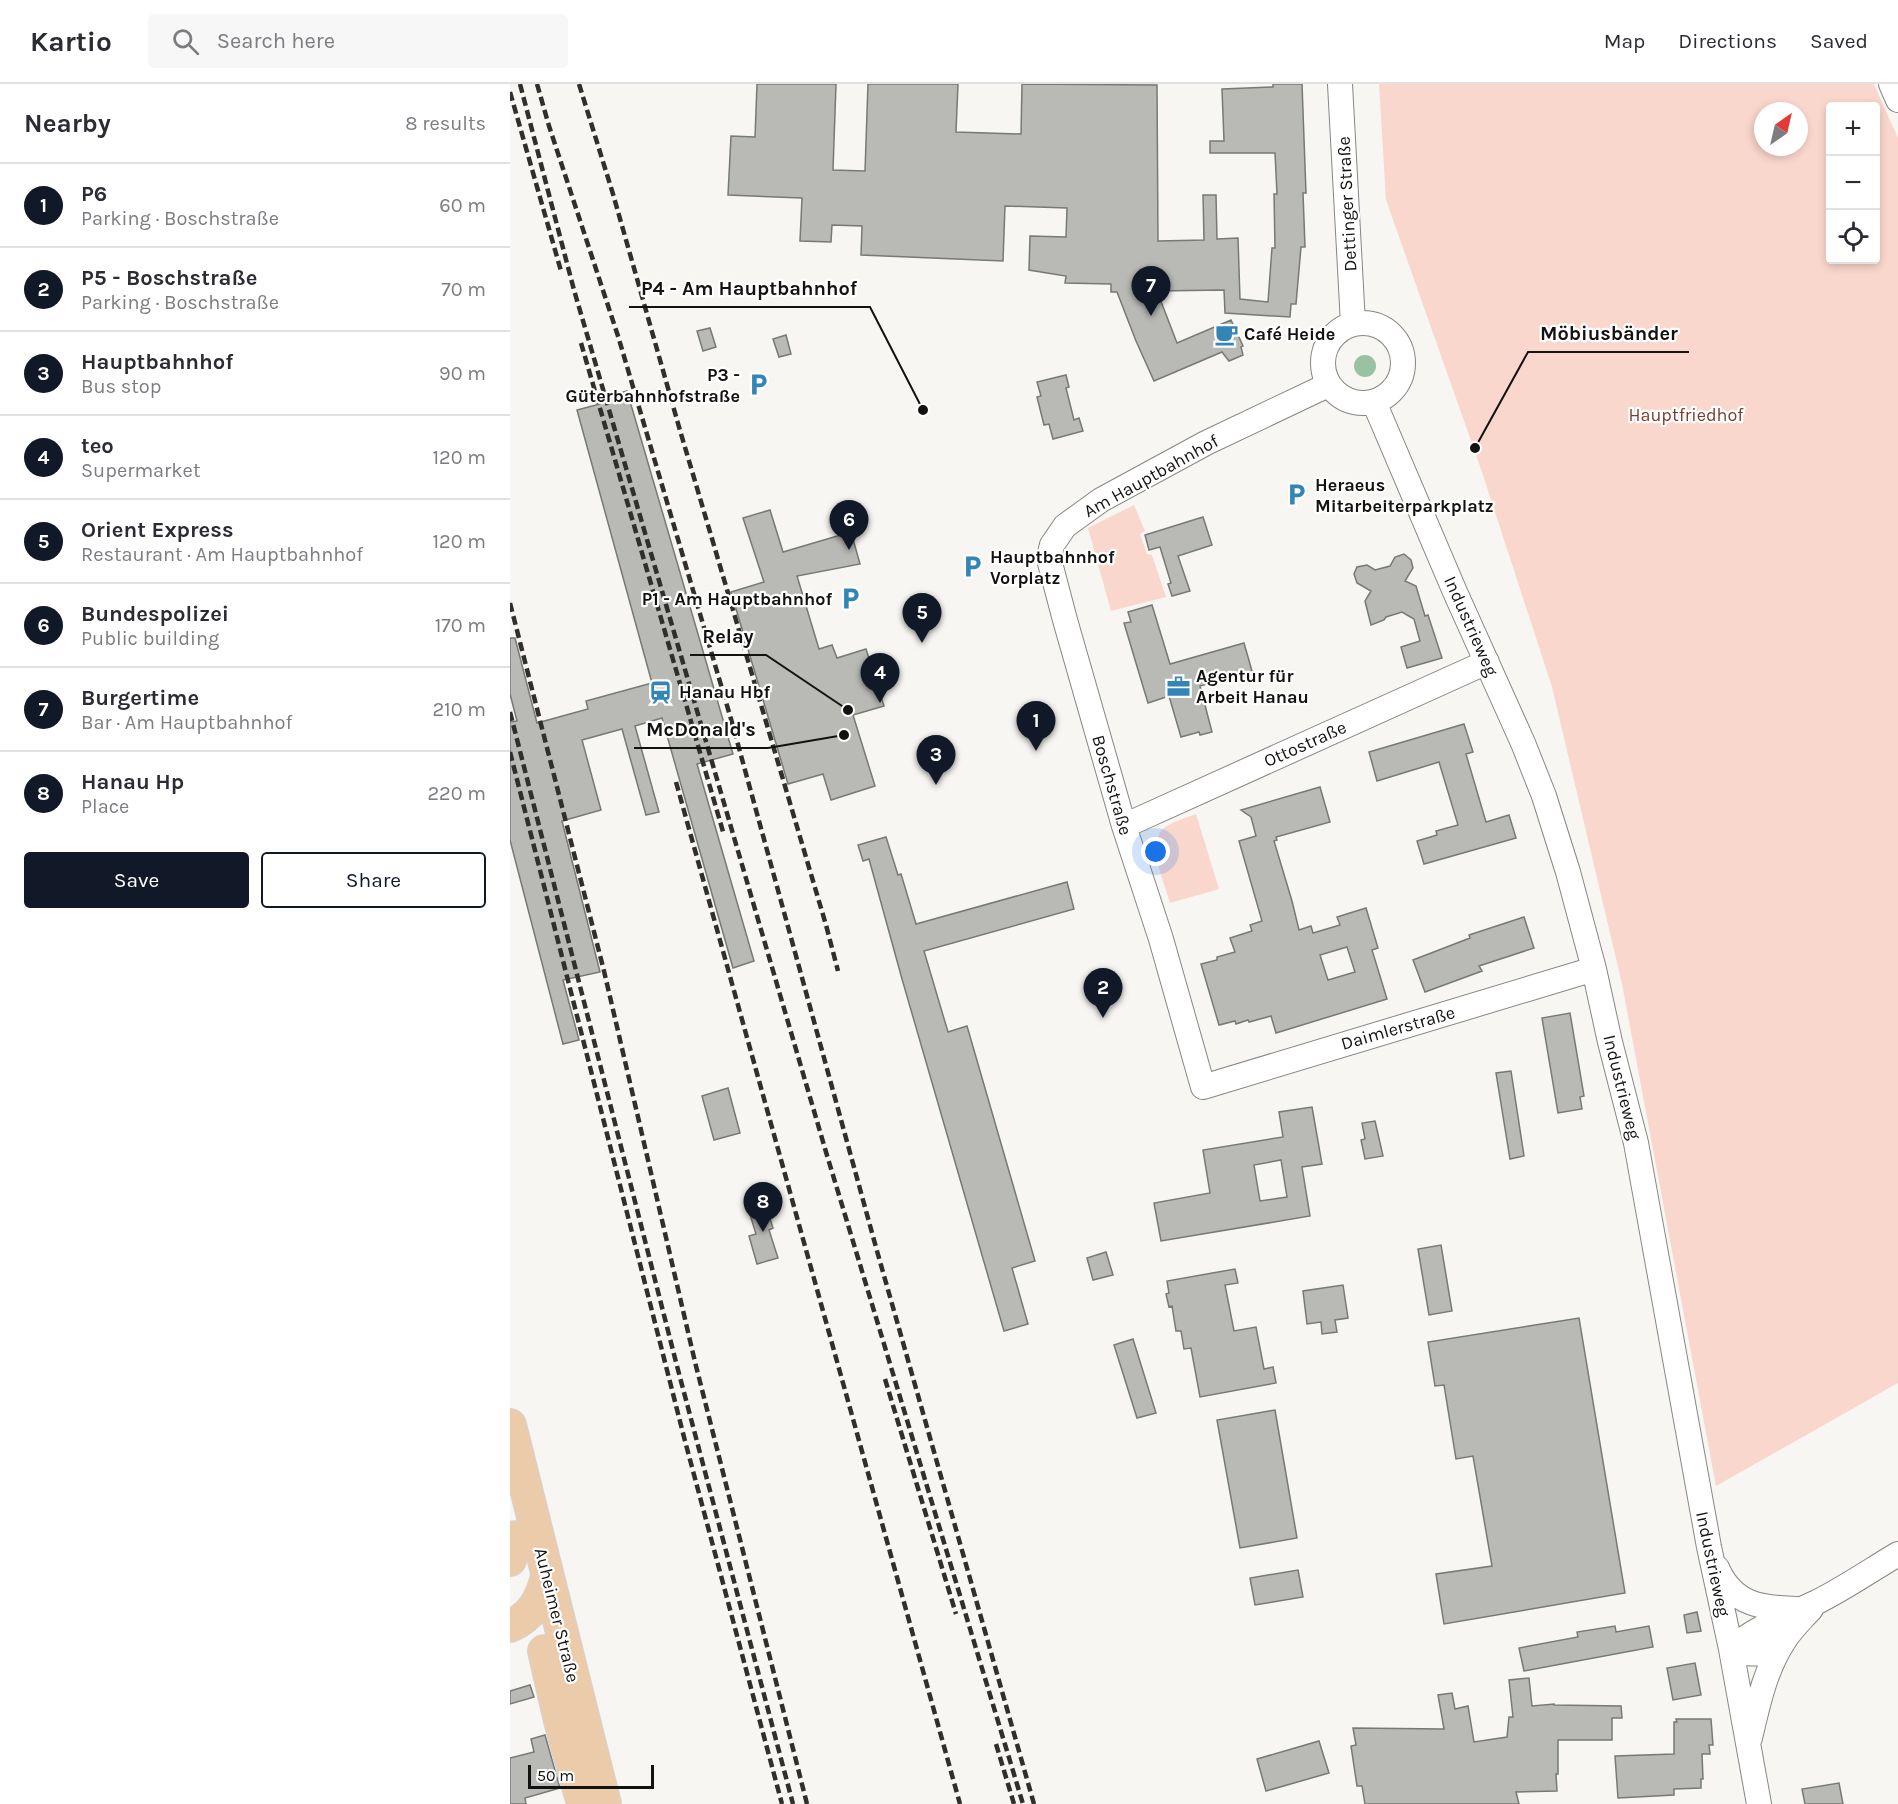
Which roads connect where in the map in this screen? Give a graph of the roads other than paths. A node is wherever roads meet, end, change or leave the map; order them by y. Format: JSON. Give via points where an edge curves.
{"nodes":[{"id":1,"x":1341,"y":84,"type":"edge"},
{"id":2,"x":1891,"y":84,"type":"edge"},
{"id":3,"x":1898,"y":100,"type":"edge"},
{"id":4,"x":1353,"y":324,"type":"junction"},
{"id":5,"x":1328,"y":385,"type":"junction"},
{"id":6,"x":1374,"y":402,"type":"junction"},
{"id":7,"x":1065,"y":621,"type":"joint"},
{"id":8,"x":1487,"y":662,"type":"junction"},
{"id":9,"x":1124,"y":826,"type":"junction"},
{"id":10,"x":1594,"y":969,"type":"junction"},
{"id":11,"x":1203,"y":1087,"type":"joint"},
{"id":12,"x":510,"y":1425,"type":"edge"},
{"id":13,"x":512,"y":1537,"type":"edge"},
{"id":14,"x":1708,"y":1547,"type":"junction"},
{"id":15,"x":1898,"y":1554,"type":"edge"},
{"id":16,"x":547,"y":1577,"type":"junction"},
{"id":17,"x":1808,"y":1605,"type":"junction"},
{"id":18,"x":518,"y":1614,"type":"edge"},
{"id":19,"x":560,"y":1627,"type":"junction"},
{"id":20,"x":510,"y":1641,"type":"edge"},
{"id":21,"x":1784,"y":1641,"type":"junction"},
{"id":22,"x":1731,"y":1649,"type":"junction"},
{"id":23,"x":550,"y":1675,"type":"junction"},
{"id":24,"x":1748,"y":1749,"type":"junction"},
{"id":25,"x":582,"y":1804,"type":"edge"},
{"id":26,"x":605,"y":1804,"type":"edge"},
{"id":27,"x":1759,"y":1804,"type":"edge"}],
"edges":[{"from":1,"to":4,"type":"street","name":"Dettinger Straße"},
{"from":2,"to":3,"type":"street"},
{"from":4,"to":5,"type":"street","via":[[1333,336],[1325,348],[1322,362]]},
{"from":4,"to":6,"type":"street","via":[[1374,324],[1389,332],[1403,356],[1403,372],[1396,386],[1389,395]]},
{"from":5,"to":6,"type":"street","via":[[1340,397],[1355,403]]},
{"from":5,"to":7,"type":"street","name":"Am Hauptbahnhof","via":[[1197,448],[1101,500],[1065,526],[1052,545],[1050,563]]},
{"from":6,"to":8,"type":"street","name":"Industrieweg"},
{"from":7,"to":9,"type":"street","name":"Boschstraße"},
{"from":8,"to":9,"type":"street","name":"Ottostraße"},
{"from":8,"to":10,"type":"street","name":"Industrieweg","via":[[1544,796]]},
{"from":9,"to":11,"type":"street","name":"Boschstraße"},
{"from":10,"to":11,"type":"street","name":"Daimlerstraße"},
{"from":10,"to":14,"type":"street","name":"Industrieweg","via":[[1636,1143]]},
{"from":12,"to":16,"type":"main road","name":"Auheimer Straße"},
{"from":13,"to":18,"type":"main road","name":"Auheimer Straße"},
{"from":14,"to":17,"type":"street","via":[[1720,1575],[1739,1598],[1761,1607]]},
{"from":14,"to":22,"type":"street","name":"Industrieweg"},
{"from":15,"to":17,"type":"street"},
{"from":16,"to":18,"type":"main road","via":[[543,1594]]},
{"from":16,"to":19,"type":"main road","name":"Auheimer Straße"},
{"from":17,"to":21,"type":"street"},
{"from":17,"to":22,"type":"street","via":[[1742,1638]]},
{"from":18,"to":19,"type":"main road","via":[[552,1618]]},
{"from":18,"to":23,"type":"main road","name":"Auheimer Straße"},
{"from":19,"to":26,"type":"main road","name":"Auheimer Straße"},
{"from":20,"to":23,"type":"main road","via":[[528,1649]]},
{"from":21,"to":22,"type":"street","via":[[1759,1654]]},
{"from":21,"to":24,"type":"street","via":[[1765,1682]]},
{"from":22,"to":24,"type":"street","name":"Industrieweg"},
{"from":23,"to":25,"type":"main road","name":"Auheimer Straße"},
{"from":24,"to":27,"type":"street","name":"Industrieweg"}]}
